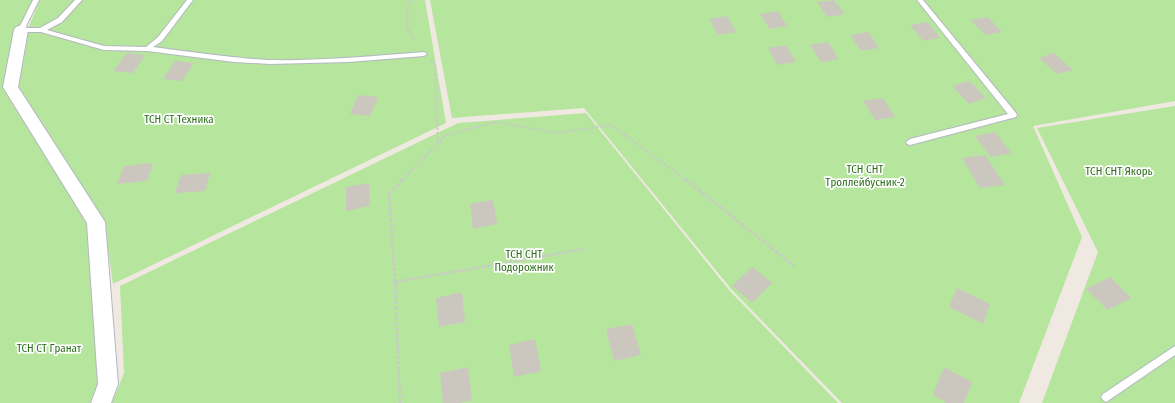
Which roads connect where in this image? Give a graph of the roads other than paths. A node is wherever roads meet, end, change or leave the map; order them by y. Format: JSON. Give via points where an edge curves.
{"nodes":[{"id":1,"x":36,"y":0,"type":"edge"},
{"id":2,"x":79,"y":0,"type":"edge"},
{"id":3,"x":190,"y":0,"type":"edge"},
{"id":4,"x":920,"y":0,"type":"edge"},
{"id":5,"x":22,"y":30,"type":"junction"},
{"id":6,"x":41,"y":30,"type":"junction"},
{"id":7,"x":147,"y":49,"type":"junction"},
{"id":8,"x":424,"y":54,"type":"road end"},
{"id":9,"x":910,"y":142,"type":"dead end"},
{"id":10,"x":1175,"y":350,"type":"edge"},
{"id":11,"x":1106,"y":397,"type":"dead end"},
{"id":12,"x":101,"y":403,"type":"edge"}],
"edges":[{"from":1,"to":5,"type":"lane"},
{"from":2,"to":6,"type":"lane","via":[[60,20]]},
{"from":3,"to":7,"type":"lane","via":[[160,39]]},
{"from":4,"to":9,"type":"lane","via":[[1013,115]]},
{"from":5,"to":6,"type":"lane"},
{"from":5,"to":12,"type":"street","via":[[10,87],[96,222],[108,384]]},
{"from":6,"to":7,"type":"lane","via":[[104,48]]},
{"from":7,"to":8,"type":"lane","via":[[270,62],[348,60]]},
{"from":10,"to":11,"type":"lane"}]}
